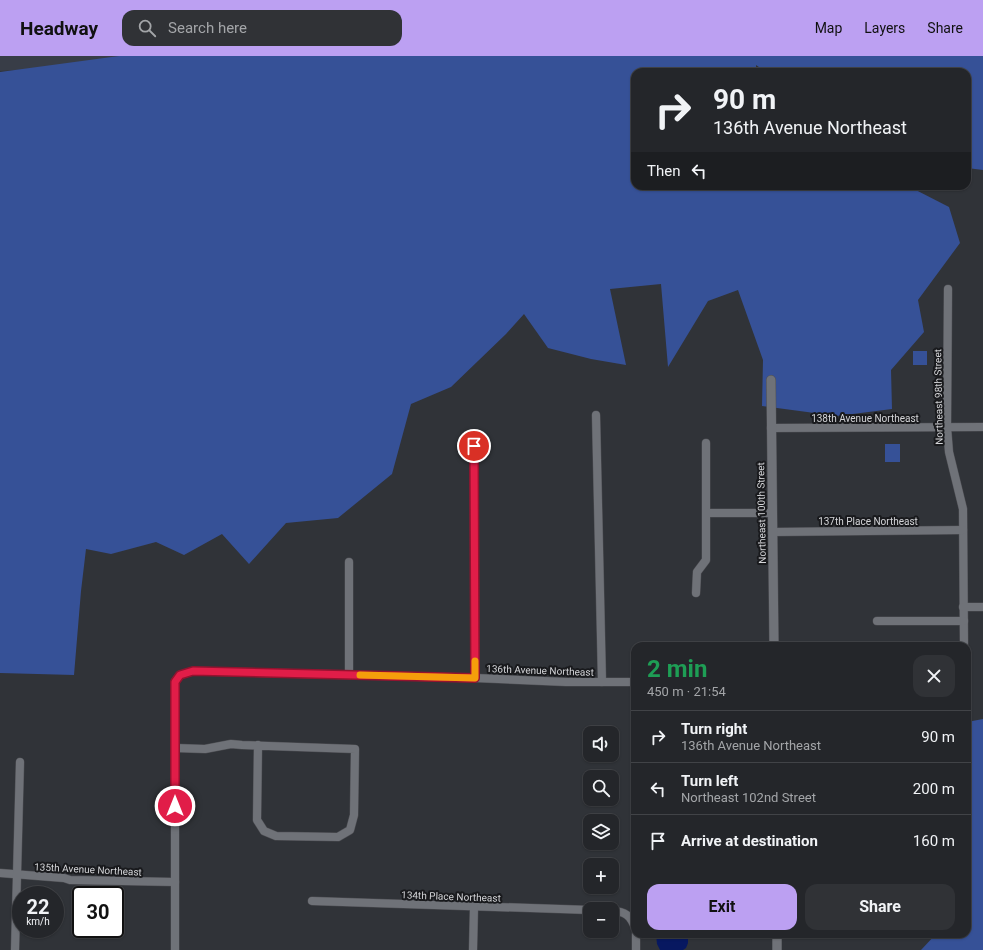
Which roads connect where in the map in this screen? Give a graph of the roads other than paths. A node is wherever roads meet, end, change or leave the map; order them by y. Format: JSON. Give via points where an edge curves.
{"nodes":[{"id":1,"x":948,"y":289,"type":"dead end"},
{"id":2,"x":771,"y":380,"type":"dead end"},
{"id":3,"x":596,"y":415,"type":"dead end"},
{"id":4,"x":983,"y":426,"type":"edge"},
{"id":5,"x":947,"y":427,"type":"junction"},
{"id":6,"x":771,"y":428,"type":"junction"},
{"id":7,"x":706,"y":443,"type":"dead end"},
{"id":8,"x":474,"y":446,"type":"dead end"},
{"id":9,"x":707,"y":513,"type":"junction"},
{"id":10,"x":772,"y":513,"type":"junction"},
{"id":11,"x":963,"y":530,"type":"junction"},
{"id":12,"x":773,"y":532,"type":"junction"},
{"id":13,"x":349,"y":562,"type":"dead end"},
{"id":14,"x":696,"y":593,"type":"dead end"},
{"id":15,"x":963,"y":607,"type":"junction"},
{"id":16,"x":983,"y":607,"type":"edge"},
{"id":17,"x":877,"y":621,"type":"dead end"},
{"id":18,"x":964,"y":621,"type":"junction"},
{"id":19,"x":774,"y":642,"type":"edge"},
{"id":20,"x":964,"y":642,"type":"edge"},
{"id":21,"x":349,"y":675,"type":"junction"},
{"id":22,"x":475,"y":678,"type":"junction"},
{"id":23,"x":602,"y":682,"type":"junction"},
{"id":24,"x":631,"y":682,"type":"edge"},
{"id":25,"x":258,"y":745,"type":"junction"},
{"id":26,"x":175,"y":748,"type":"junction"},
{"id":27,"x":20,"y":762,"type":"dead end"},
{"id":28,"x":0,"y":873,"type":"edge"},
{"id":29,"x":17,"y":875,"type":"junction"},
{"id":30,"x":175,"y":882,"type":"junction"},
{"id":31,"x":312,"y":901,"type":"dead end"},
{"id":32,"x":474,"y":907,"type":"junction"},
{"id":33,"x":583,"y":910,"type":"edge"},
{"id":34,"x":619,"y":913,"type":"edge"},
{"id":35,"x":631,"y":918,"type":"edge"},
{"id":36,"x":636,"y":938,"type":"edge"},
{"id":37,"x":777,"y":938,"type":"edge"},
{"id":38,"x":15,"y":950,"type":"edge"},
{"id":39,"x":175,"y":950,"type":"edge"},
{"id":40,"x":473,"y":950,"type":"edge"},
{"id":41,"x":636,"y":950,"type":"edge"},
{"id":42,"x":777,"y":950,"type":"edge"}],
"edges":[{"from":1,"to":5,"type":"street","name":"Northeast 98th Street"},
{"from":2,"to":6,"type":"street","name":"Northeast 100th Street"},
{"from":3,"to":23,"type":"street"},
{"from":4,"to":5,"type":"street","name":"138th Avenue Northeast"},
{"from":5,"to":6,"type":"street","name":"138th Avenue Northeast"},
{"from":5,"to":11,"type":"street","name":"Northeast 98th Street","via":[[949,452],[963,509]]},
{"from":6,"to":10,"type":"street","name":"Northeast 100th Street"},
{"from":7,"to":9,"type":"street"},
{"from":8,"to":22,"type":"street"},
{"from":9,"to":10,"type":"street"},
{"from":9,"to":14,"type":"street","via":[[706,560],[697,572]]},
{"from":10,"to":12,"type":"street","name":"Northeast 100th Street"},
{"from":11,"to":12,"type":"street","name":"137th Place Northeast"},
{"from":11,"to":15,"type":"street","name":"Northeast 98th Street"},
{"from":12,"to":19,"type":"street","name":"Northeast 100th Street"},
{"from":13,"to":21,"type":"street"},
{"from":15,"to":16,"type":"street"},
{"from":15,"to":18,"type":"street","name":"Northeast 98th Street"},
{"from":17,"to":18,"type":"street"},
{"from":18,"to":20,"type":"street","name":"Northeast 98th Street"},
{"from":21,"to":22,"type":"street","name":"136th Avenue Northeast"},
{"from":21,"to":26,"type":"street","name":"136th Avenue Northeast","via":[[193,671],[180,675],[175,682]]},
{"from":22,"to":23,"type":"street","name":"136th Avenue Northeast"},
{"from":23,"to":24,"type":"street","name":"136th Avenue Northeast"},
{"from":25,"to":25,"type":"street","via":[[355,749],[354,815],[350,830],[338,837],[276,836],[264,831],[257,820]]},
{"from":25,"to":26,"type":"street"},
{"from":26,"to":30,"type":"street"},
{"from":27,"to":29,"type":"street"},
{"from":28,"to":29,"type":"street","name":"135th Avenue Northeast"},
{"from":29,"to":30,"type":"street","name":"135th Avenue Northeast","via":[[70,880]]},
{"from":29,"to":38,"type":"street"},
{"from":30,"to":39,"type":"street"},
{"from":31,"to":32,"type":"street","name":"134th Place Northeast"},
{"from":32,"to":33,"type":"street","name":"134th Place Northeast"},
{"from":32,"to":40,"type":"street"},
{"from":34,"to":35,"type":"street"},
{"from":36,"to":41,"type":"street"},
{"from":37,"to":42,"type":"street"}]}
